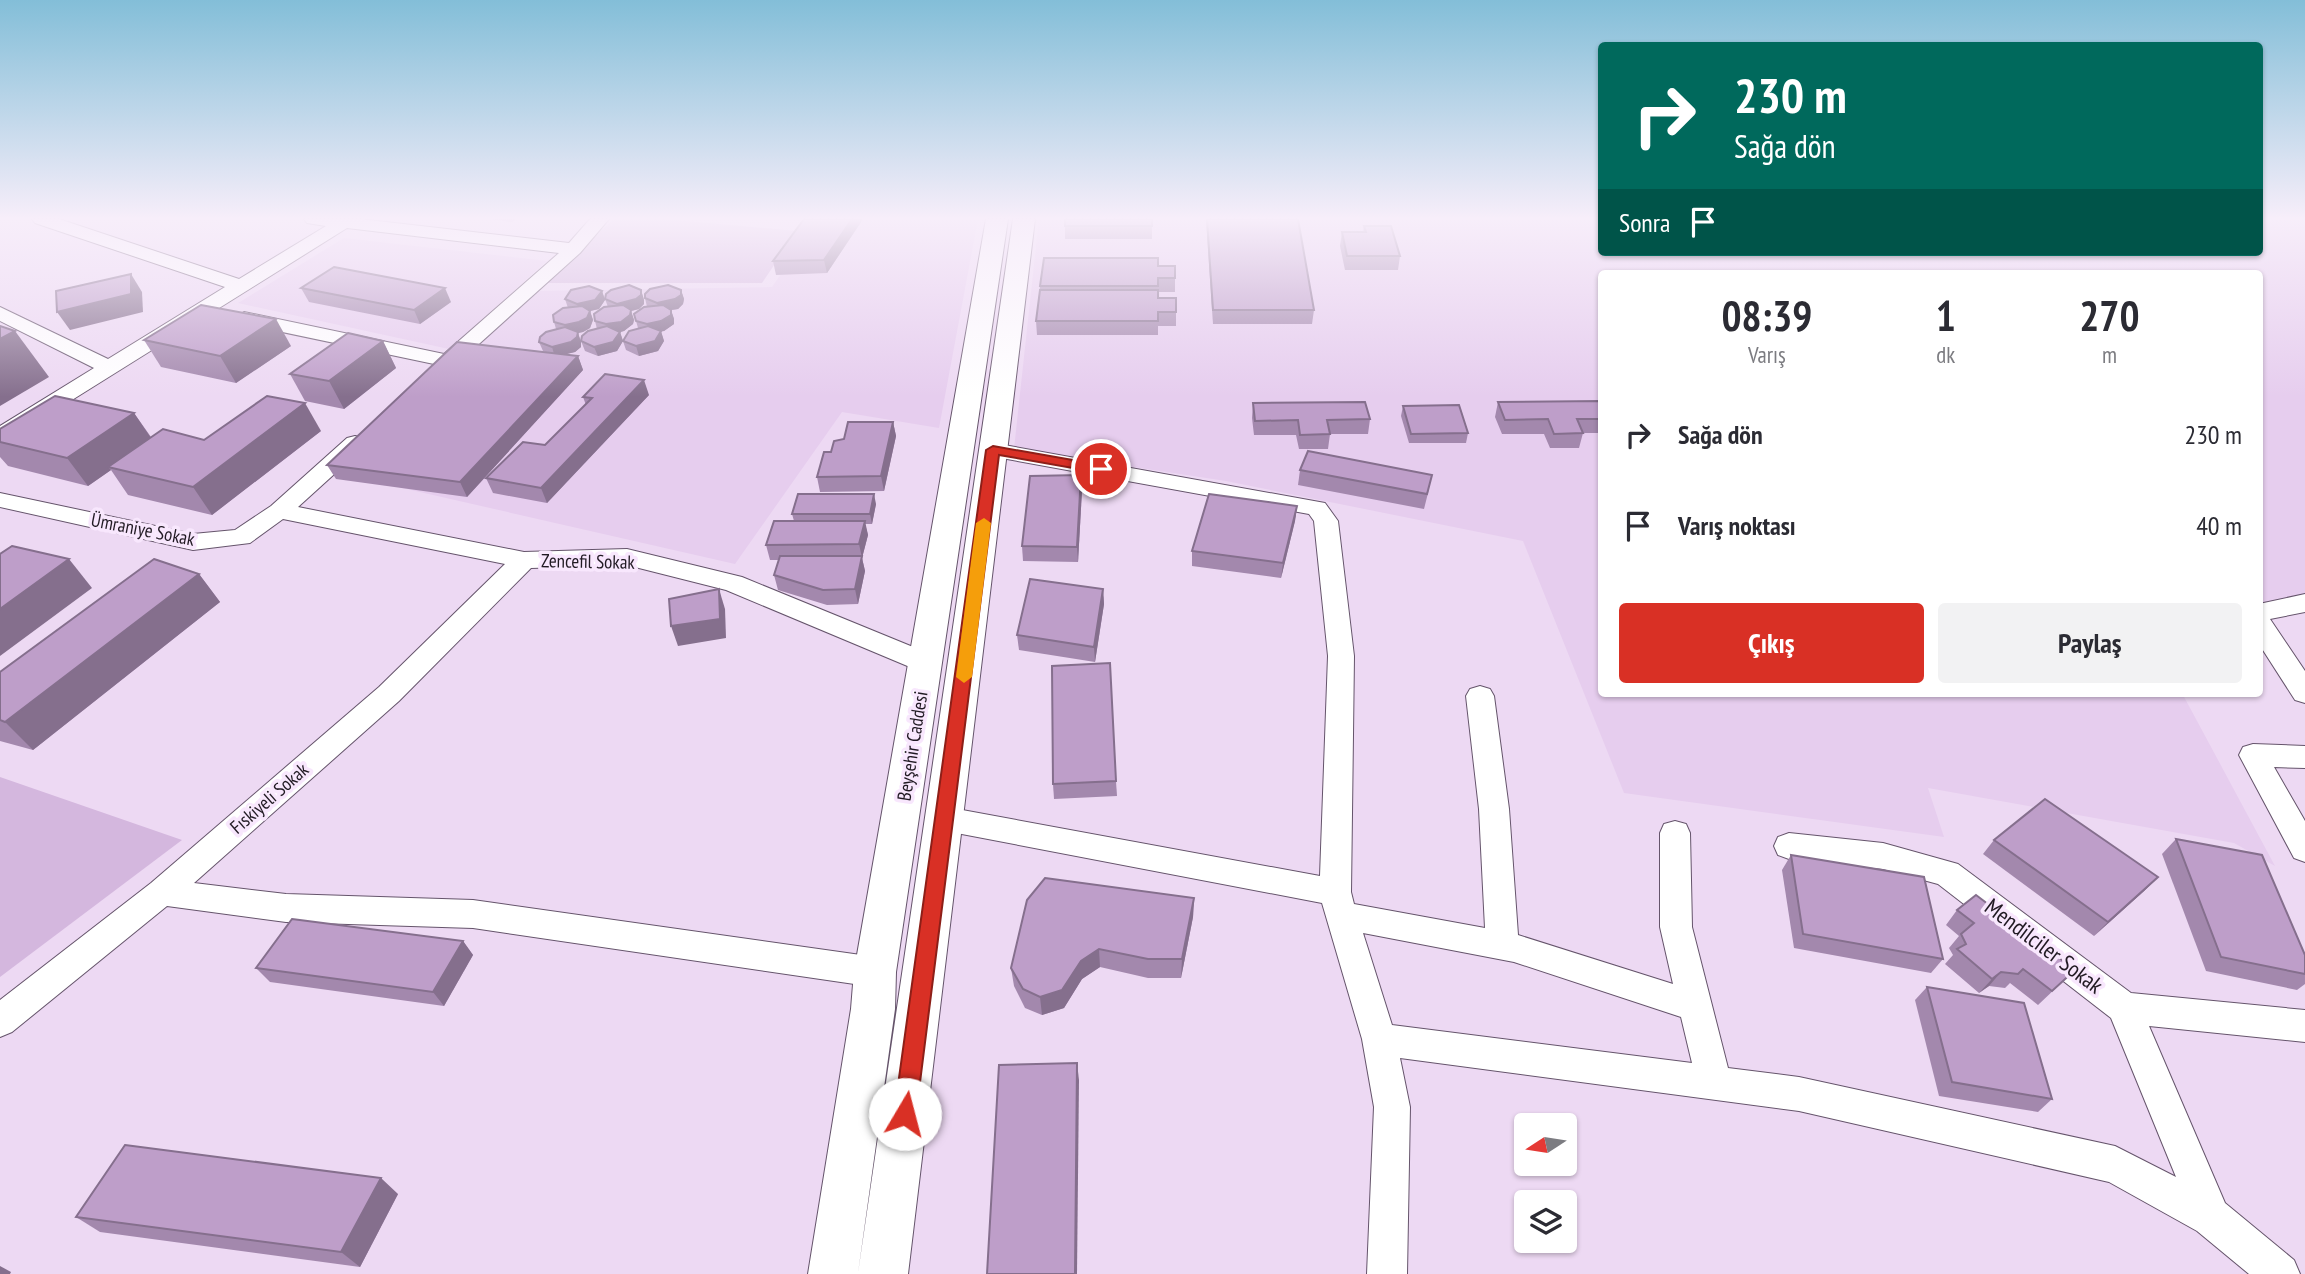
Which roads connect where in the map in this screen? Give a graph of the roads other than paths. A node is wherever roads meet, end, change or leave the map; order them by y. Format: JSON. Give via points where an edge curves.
{"nodes":[{"id":1,"x":218,"y":278,"type":"edge"},
{"id":2,"x":256,"y":278,"type":"edge"},
{"id":3,"x":540,"y":278,"type":"edge"},
{"id":4,"x":987,"y":278,"type":"edge"},
{"id":5,"x":1016,"y":278,"type":"edge"},
{"id":6,"x":243,"y":287,"type":"junction"},
{"id":7,"x":204,"y":310,"type":"junction"},
{"id":8,"x":0,"y":313,"type":"edge"},
{"id":9,"x":448,"y":360,"type":"junction"},
{"id":10,"x":110,"y":368,"type":"junction"},
{"id":11,"x":428,"y":378,"type":"edge"},
{"id":12,"x":369,"y":431,"type":"edge"},
{"id":13,"x":0,"y":435,"type":"edge"},
{"id":14,"x":993,"y":450,"type":"junction"},
{"id":15,"x":0,"y":500,"type":"edge"},
{"id":16,"x":279,"y":511,"type":"junction"},
{"id":17,"x":524,"y":560,"type":"junction"},
{"id":18,"x":2305,"y":603,"type":"edge"},
{"id":19,"x":2263,"y":612,"type":"edge"},
{"id":20,"x":2263,"y":629,"type":"edge"},
{"id":21,"x":926,"y":663,"type":"junction"},
{"id":22,"x":2305,"y":693,"type":"edge"},
{"id":23,"x":1480,"y":696,"type":"dead end"},
{"id":24,"x":2305,"y":757,"type":"edge"},
{"id":25,"x":946,"y":819,"type":"junction"},
{"id":26,"x":1675,"y":833,"type":"dead end"},
{"id":27,"x":1789,"y":846,"type":"dead end"},
{"id":28,"x":2305,"y":849,"type":"edge"},
{"id":29,"x":162,"y":892,"type":"junction"},
{"id":30,"x":1339,"y":904,"type":"junction"},
{"id":31,"x":1502,"y":945,"type":"junction"},
{"id":32,"x":874,"y":972,"type":"junction"},
{"id":33,"x":1695,"y":1006,"type":"junction"},
{"id":34,"x":2124,"y":1008,"type":"junction"},
{"id":35,"x":0,"y":1021,"type":"edge"},
{"id":36,"x":2305,"y":1026,"type":"edge"},
{"id":37,"x":1379,"y":1039,"type":"junction"},
{"id":38,"x":1714,"y":1083,"type":"junction"},
{"id":39,"x":2211,"y":1217,"type":"junction"},
{"id":40,"x":833,"y":1274,"type":"edge"},
{"id":41,"x":883,"y":1274,"type":"edge"},
{"id":42,"x":1387,"y":1274,"type":"edge"},
{"id":43,"x":2280,"y":1274,"type":"edge"}],
"edges":[{"from":1,"to":6,"type":"street"},
{"from":2,"to":6,"type":"street"},
{"from":3,"to":9,"type":"street"},
{"from":4,"to":21,"type":"main road","name":"Beyşehir Caddesi"},
{"from":5,"to":14,"type":"main road"},
{"from":6,"to":7,"type":"street"},
{"from":7,"to":9,"type":"street"},
{"from":7,"to":10,"type":"street"},
{"from":8,"to":10,"type":"street"},
{"from":9,"to":11,"type":"street"},
{"from":10,"to":13,"type":"street"},
{"from":12,"to":16,"type":"street","name":"Ümraniye Sokak"},
{"from":14,"to":25,"type":"main road"},
{"from":14,"to":30,"type":"street","via":[[1317,508],[1326,521],[1341,656]]},
{"from":15,"to":16,"type":"street","name":"Ümraniye Sokak","via":[[193,542],[241,537]]},
{"from":16,"to":17,"type":"street","name":"Zencefil Sokak"},
{"from":17,"to":21,"type":"street","name":"Zencefil Sokak","via":[[627,557],[733,583]]},
{"from":17,"to":29,"type":"street","name":"Fıskiyeli Sokak","via":[[388,694]]},
{"from":18,"to":19,"type":"street"},
{"from":20,"to":22,"type":"street"},
{"from":21,"to":32,"type":"main road","name":"Beyşehir Caddesi"},
{"from":23,"to":31,"type":"street","via":[[1494,809]]},
{"from":24,"to":28,"type":"street","via":[[2253,755]]},
{"from":25,"to":30,"type":"street"},
{"from":25,"to":41,"type":"main road"},
{"from":26,"to":33,"type":"street","via":[[1676,927]]},
{"from":27,"to":34,"type":"street","name":"Mendilciler Sokak","via":[[1883,856],[1947,873]]},
{"from":29,"to":32,"type":"street","via":[[286,908],[473,915]]},
{"from":29,"to":35,"type":"street","name":"Fıskiyeli Sokak"},
{"from":30,"to":31,"type":"street"},
{"from":30,"to":37,"type":"street"},
{"from":31,"to":33,"type":"street"},
{"from":32,"to":40,"type":"main road","name":"Beyşehir Caddesi","via":[[873,1009]]},
{"from":33,"to":38,"type":"street"},
{"from":34,"to":36,"type":"street"},
{"from":34,"to":39,"type":"street"},
{"from":37,"to":38,"type":"street"},
{"from":37,"to":42,"type":"street","via":[[1392,1107]]},
{"from":38,"to":39,"type":"street","via":[[1799,1094],[2115,1166]]},
{"from":39,"to":43,"type":"street"}]}
